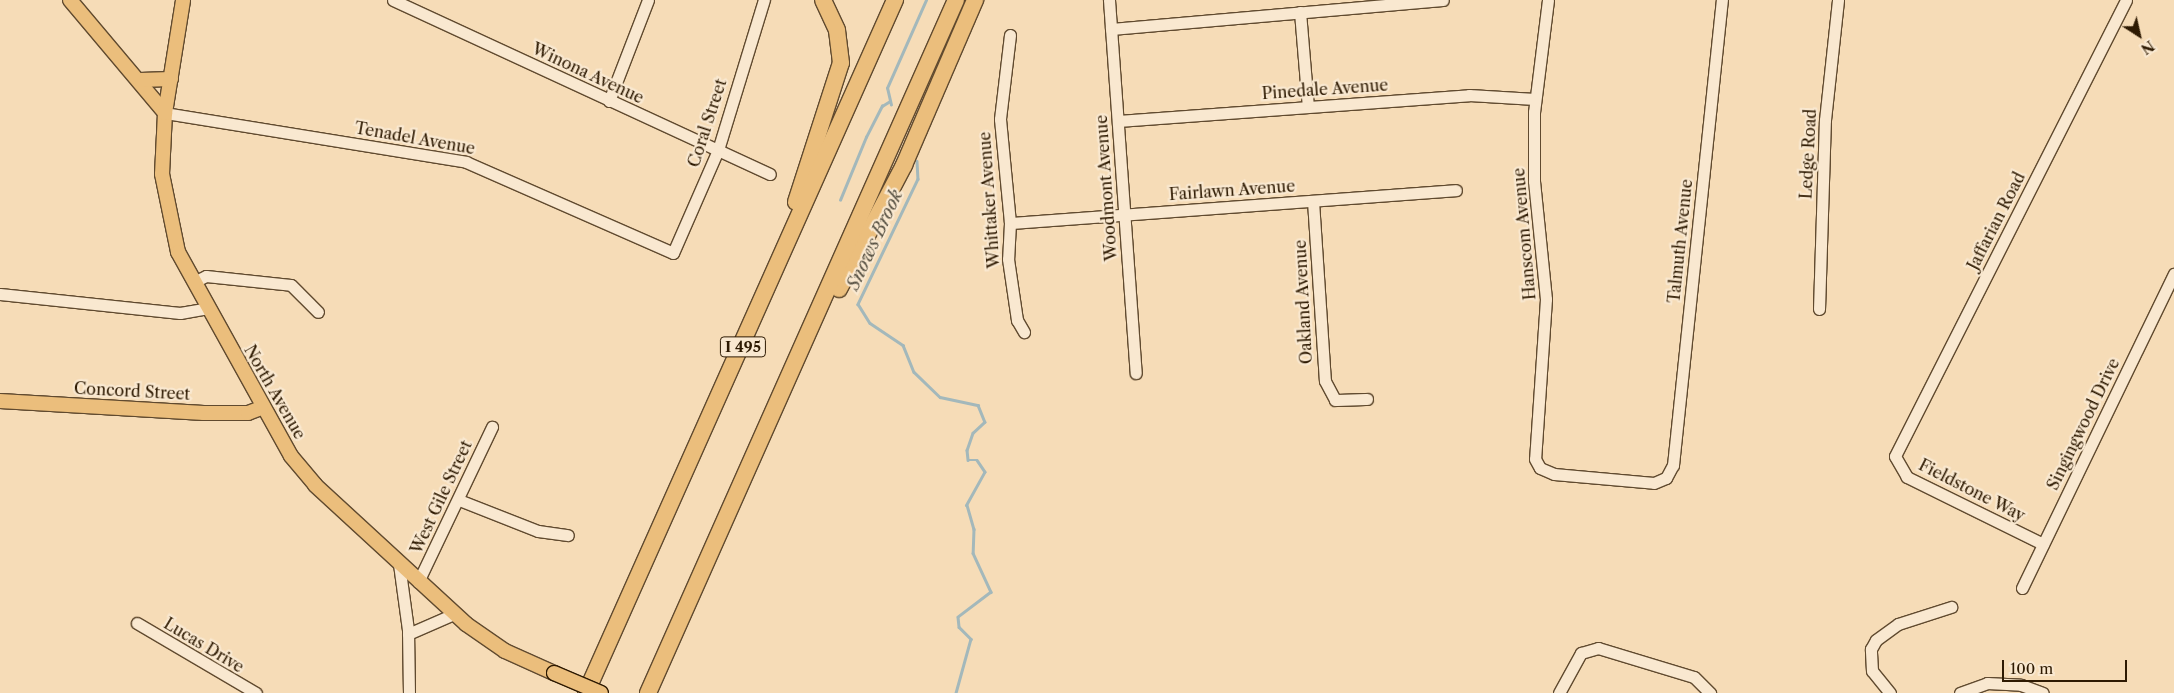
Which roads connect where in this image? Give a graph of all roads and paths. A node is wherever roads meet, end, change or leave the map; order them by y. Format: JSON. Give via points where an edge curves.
{"nodes":[{"id":1,"x":70,"y":0,"type":"edge"},
{"id":2,"x":183,"y":0,"type":"edge"},
{"id":3,"x":393,"y":0,"type":"edge"},
{"id":4,"x":648,"y":0,"type":"edge"},
{"id":5,"x":764,"y":0,"type":"edge"},
{"id":6,"x":823,"y":0,"type":"edge"},
{"id":7,"x":895,"y":0,"type":"edge"},
{"id":8,"x":956,"y":0,"type":"edge"},
{"id":9,"x":1109,"y":0,"type":"edge"},
{"id":10,"x":1443,"y":0,"type":"edge"},
{"id":11,"x":1548,"y":0,"type":"edge"},
{"id":12,"x":1722,"y":0,"type":"edge"},
{"id":13,"x":1838,"y":0,"type":"edge"},
{"id":14,"x":2126,"y":0,"type":"edge"},
{"id":15,"x":975,"y":3,"type":"edge"},
{"id":16,"x":1359,"y":4,"type":"edge"},
{"id":17,"x":1300,"y":12,"type":"junction"},
{"id":18,"x":1111,"y":29,"type":"junction"},
{"id":19,"x":1010,"y":35,"type":"dead end"},
{"id":20,"x":171,"y":79,"type":"junction"},
{"id":21,"x":140,"y":80,"type":"junction"},
{"id":22,"x":1535,"y":99,"type":"junction"},
{"id":23,"x":609,"y":101,"type":"junction"},
{"id":24,"x":1308,"y":107,"type":"junction"},
{"id":25,"x":165,"y":113,"type":"junction"},
{"id":26,"x":1118,"y":121,"type":"junction"},
{"id":27,"x":718,"y":150,"type":"junction"},
{"id":28,"x":770,"y":174,"type":"dead end"},
{"id":29,"x":1456,"y":190,"type":"dead end"},
{"id":30,"x":1313,"y":201,"type":"junction"},
{"id":31,"x":1124,"y":215,"type":"junction"},
{"id":32,"x":1010,"y":223,"type":"junction"},
{"id":33,"x":673,"y":254,"type":"joint"},
{"id":34,"x":2174,"y":274,"type":"edge"},
{"id":35,"x":194,"y":282,"type":"junction"},
{"id":36,"x":0,"y":294,"type":"edge"},
{"id":37,"x":207,"y":308,"type":"junction"},
{"id":38,"x":1819,"y":309,"type":"dead end"},
{"id":39,"x":318,"y":312,"type":"dead end"},
{"id":40,"x":756,"y":316,"type":"junction"},
{"id":41,"x":1024,"y":332,"type":"dead end"},
{"id":42,"x":1136,"y":373,"type":"dead end"},
{"id":43,"x":787,"y":385,"type":"junction"},
{"id":44,"x":1367,"y":398,"type":"dead end"},
{"id":45,"x":0,"y":401,"type":"edge"},
{"id":46,"x":261,"y":408,"type":"junction"},
{"id":47,"x":492,"y":427,"type":"dead end"},
{"id":48,"x":1895,"y":456,"type":"joint"},
{"id":49,"x":1538,"y":466,"type":"joint"},
{"id":50,"x":459,"y":500,"type":"junction"},
{"id":51,"x":568,"y":535,"type":"dead end"},
{"id":52,"x":2043,"y":544,"type":"junction"},
{"id":53,"x":398,"y":564,"type":"junction"},
{"id":54,"x":418,"y":582,"type":"junction"},
{"id":55,"x":2022,"y":588,"type":"dead end"},
{"id":56,"x":1951,"y":607,"type":"dead end"},
{"id":57,"x":454,"y":614,"type":"junction"},
{"id":58,"x":137,"y":623,"type":"dead end"},
{"id":59,"x":408,"y":634,"type":"junction"},
{"id":60,"x":256,"y":693,"type":"edge"},
{"id":61,"x":409,"y":693,"type":"edge"},
{"id":62,"x":586,"y":693,"type":"edge"},
{"id":63,"x":601,"y":693,"type":"edge"},
{"id":64,"x":648,"y":693,"type":"edge"},
{"id":65,"x":1559,"y":693,"type":"edge"},
{"id":66,"x":1710,"y":693,"type":"edge"},
{"id":67,"x":1890,"y":693,"type":"edge"},
{"id":68,"x":1960,"y":693,"type":"edge"},
{"id":69,"x":2043,"y":693,"type":"edge"}],
"edges":[{"from":1,"to":21,"type":"main road"},
{"from":2,"to":20,"type":"main road","name":"North Avenue"},
{"from":3,"to":23,"type":"street","name":"Winona Avenue"},
{"from":4,"to":23,"type":"street"},
{"from":5,"to":27,"type":"street","name":"Coral Street"},
{"from":6,"to":40,"type":"highway","via":[[836,30],[841,64],[832,101]]},
{"from":7,"to":40,"type":"highway","number":"I 495"},
{"from":8,"to":43,"type":"highway"},
{"from":9,"to":18,"type":"street","name":"Woodmont Avenue"},
{"from":10,"to":16,"type":"street"},
{"from":11,"to":22,"type":"street","name":"Hanscom Avenue"},
{"from":12,"to":49,"type":"street","name":"Talmuth Avenue","via":[[1673,465],[1661,482],[1560,476]]},
{"from":13,"to":38,"type":"street","name":"Ledge Road","via":[[1825,120]]},
{"from":14,"to":48,"type":"street","name":"Jaffarian Road"},
{"from":15,"to":43,"type":"highway","via":[[904,165]]},
{"from":16,"to":17,"type":"street"},
{"from":17,"to":18,"type":"street"},
{"from":17,"to":24,"type":"street"},
{"from":18,"to":26,"type":"street","name":"Woodmont Avenue"},
{"from":19,"to":32,"type":"street","name":"Whittaker Avenue","via":[[999,99]]},
{"from":20,"to":21,"type":"main road"},
{"from":20,"to":25,"type":"main road","name":"North Avenue"},
{"from":21,"to":25,"type":"main road"},
{"from":22,"to":24,"type":"street","name":"Pinedale Avenue","via":[[1469,95]]},
{"from":22,"to":49,"type":"street","name":"Hanscom Avenue","via":[[1534,181],[1546,318]]},
{"from":23,"to":27,"type":"street","name":"Winona Avenue"},
{"from":24,"to":26,"type":"street","name":"Pinedale Avenue"},
{"from":25,"to":33,"type":"street","name":"Tenadel Avenue","via":[[466,162]]},
{"from":25,"to":35,"type":"main road","name":"North Avenue","via":[[162,174],[168,219]]},
{"from":26,"to":31,"type":"street","name":"Woodmont Avenue"},
{"from":27,"to":28,"type":"street","name":"Winona Avenue"},
{"from":27,"to":33,"type":"street","name":"Coral Street"},
{"from":29,"to":30,"type":"street","name":"Fairlawn Avenue"},
{"from":30,"to":31,"type":"street","name":"Fairlawn Avenue"},
{"from":30,"to":44,"type":"street","name":"Oakland Avenue","via":[[1324,374],[1335,400]]},
{"from":31,"to":32,"type":"street","name":"Fairlawn Avenue"},
{"from":31,"to":42,"type":"street","name":"Woodmont Avenue"},
{"from":32,"to":41,"type":"street","name":"Whittaker Avenue","via":[[1008,259],[1017,320]]},
{"from":34,"to":52,"type":"street","name":"Singingwood Drive"},
{"from":35,"to":37,"type":"main road","name":"North Avenue"},
{"from":35,"to":39,"type":"street","via":[[206,276],[291,285]]},
{"from":36,"to":37,"type":"street","via":[[180,313]]},
{"from":37,"to":46,"type":"main road","name":"North Avenue"},
{"from":40,"to":62,"type":"highway","number":"I 495"},
{"from":43,"to":64,"type":"highway"},
{"from":45,"to":46,"type":"main road","name":"Concord Street","via":[[204,413],[248,413]]},
{"from":46,"to":53,"type":"main road","name":"North Avenue","via":[[315,485]]},
{"from":47,"to":50,"type":"street","name":"West Gile Street"},
{"from":48,"to":52,"type":"street","name":"Fieldstone Way","via":[[1907,477]]},
{"from":50,"to":51,"type":"street","via":[[538,531]]},
{"from":50,"to":54,"type":"street","name":"West Gile Street"},
{"from":52,"to":55,"type":"street","name":"Singingwood Drive"},
{"from":53,"to":54,"type":"main road","name":"North Avenue"},
{"from":53,"to":59,"type":"street"},
{"from":54,"to":57,"type":"main road","name":"North Avenue"},
{"from":56,"to":67,"type":"street","via":[[1898,624],[1876,640],[1871,649],[1872,671]]},
{"from":57,"to":59,"type":"street"},
{"from":57,"to":63,"type":"main road","name":"North Avenue","bridge":true,"via":[[498,647]]},
{"from":58,"to":60,"type":"street","name":"Lucas Drive"},
{"from":59,"to":61,"type":"street"},
{"from":65,"to":66,"type":"street","via":[[1580,653],[1606,650],[1694,677]]},
{"from":68,"to":69,"type":"street","via":[[1987,683],[2021,685]]}]}
